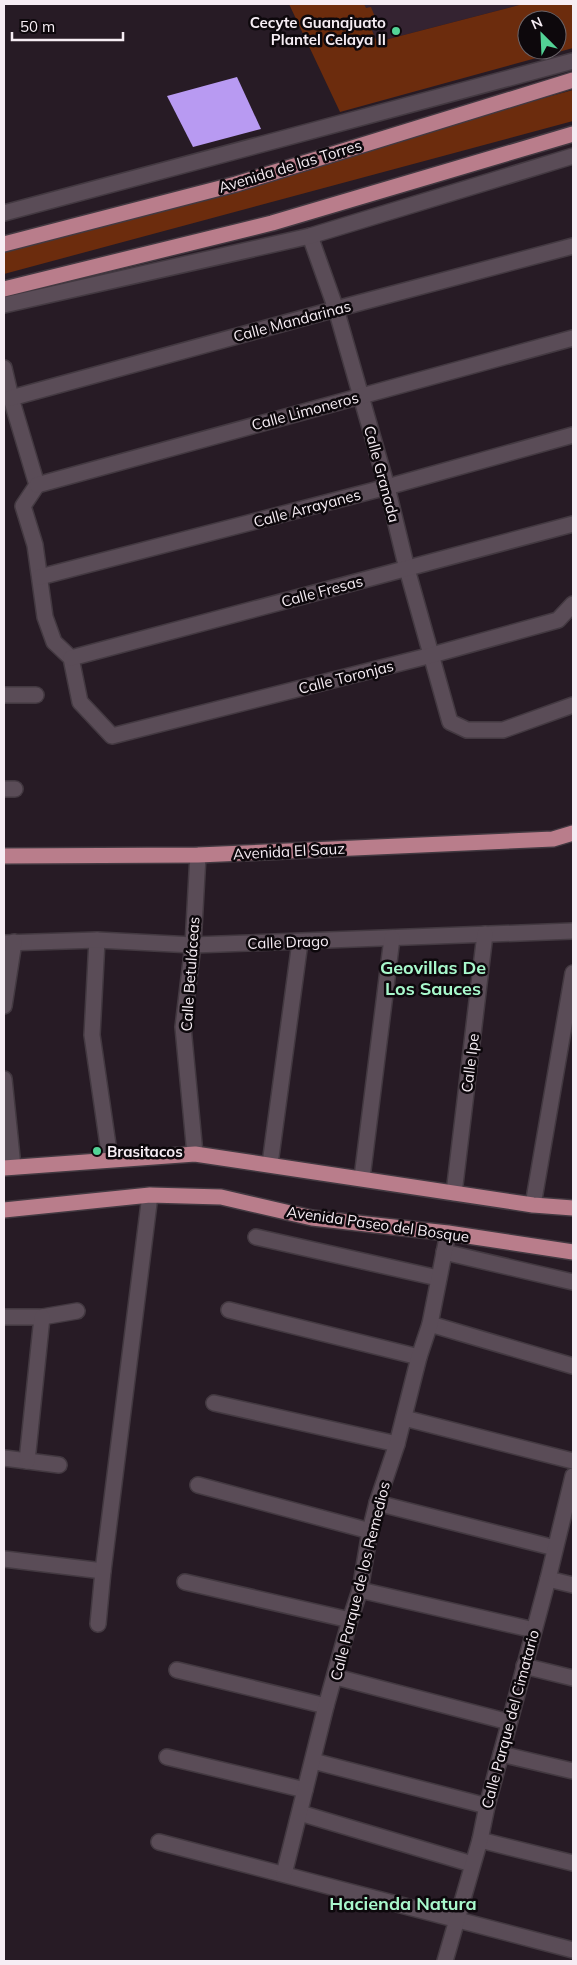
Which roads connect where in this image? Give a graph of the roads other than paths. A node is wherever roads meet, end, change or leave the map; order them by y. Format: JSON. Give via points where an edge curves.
{"nodes":[{"id":1,"x":573,"y":61,"type":"edge"},
{"id":2,"x":573,"y":80,"type":"edge"},
{"id":3,"x":573,"y":134,"type":"edge"},
{"id":4,"x":573,"y":156,"type":"edge"},
{"id":5,"x":4,"y":213,"type":"edge"},
{"id":6,"x":310,"y":236,"type":"junction"},
{"id":7,"x":4,"y":244,"type":"edge"},
{"id":8,"x":573,"y":246,"type":"edge"},
{"id":9,"x":4,"y":289,"type":"edge"},
{"id":10,"x":4,"y":305,"type":"edge"},
{"id":11,"x":336,"y":309,"type":"junction"},
{"id":12,"x":573,"y":338,"type":"edge"},
{"id":13,"x":4,"y":368,"type":"edge"},
{"id":14,"x":361,"y":396,"type":"junction"},
{"id":15,"x":11,"y":398,"type":"junction"},
{"id":16,"x":573,"y":435,"type":"edge"},
{"id":17,"x":37,"y":485,"type":"junction"},
{"id":18,"x":387,"y":487,"type":"junction"},
{"id":19,"x":573,"y":524,"type":"edge"},
{"id":20,"x":407,"y":569,"type":"junction"},
{"id":21,"x":40,"y":578,"type":"junction"},
{"id":22,"x":573,"y":604,"type":"edge"},
{"id":23,"x":432,"y":655,"type":"junction"},
{"id":24,"x":72,"y":658,"type":"junction"},
{"id":25,"x":4,"y":695,"type":"edge"},
{"id":26,"x":36,"y":695,"type":"dead end"},
{"id":27,"x":573,"y":705,"type":"edge"},
{"id":28,"x":573,"y":833,"type":"edge"},
{"id":29,"x":198,"y":854,"type":"junction"},
{"id":30,"x":4,"y":856,"type":"edge"},
{"id":31,"x":573,"y":931,"type":"edge"},
{"id":32,"x":485,"y":934,"type":"junction"},
{"id":33,"x":392,"y":938,"type":"junction"},
{"id":34,"x":98,"y":940,"type":"junction"},
{"id":35,"x":300,"y":942,"type":"junction"},
{"id":36,"x":9,"y":943,"type":"edge"},
{"id":37,"x":193,"y":945,"type":"junction"},
{"id":38,"x":573,"y":973,"type":"edge"},
{"id":39,"x":4,"y":1006,"type":"edge"},
{"id":40,"x":4,"y":1079,"type":"edge"},
{"id":41,"x":196,"y":1154,"type":"junction"},
{"id":42,"x":110,"y":1159,"type":"junction"},
{"id":43,"x":270,"y":1164,"type":"junction"},
{"id":44,"x":8,"y":1167,"type":"edge"},
{"id":45,"x":362,"y":1178,"type":"junction"},
{"id":46,"x":454,"y":1193,"type":"junction"},
{"id":47,"x":150,"y":1195,"type":"junction"},
{"id":48,"x":533,"y":1205,"type":"junction"},
{"id":49,"x":573,"y":1208,"type":"edge"},
{"id":50,"x":4,"y":1210,"type":"edge"},
{"id":51,"x":448,"y":1233,"type":"junction"},
{"id":52,"x":256,"y":1237,"type":"dead end"},
{"id":53,"x":444,"y":1252,"type":"junction"},
{"id":54,"x":573,"y":1252,"type":"edge"},
{"id":55,"x":438,"y":1278,"type":"junction"},
{"id":56,"x":573,"y":1282,"type":"edge"},
{"id":57,"x":77,"y":1310,"type":"dead end"},
{"id":58,"x":229,"y":1310,"type":"dead end"},
{"id":59,"x":4,"y":1317,"type":"edge"},
{"id":60,"x":42,"y":1317,"type":"junction"},
{"id":61,"x":430,"y":1324,"type":"junction"},
{"id":62,"x":418,"y":1357,"type":"junction"},
{"id":63,"x":573,"y":1366,"type":"edge"},
{"id":64,"x":214,"y":1403,"type":"dead end"},
{"id":65,"x":404,"y":1418,"type":"junction"},
{"id":66,"x":396,"y":1444,"type":"junction"},
{"id":67,"x":4,"y":1458,"type":"edge"},
{"id":68,"x":27,"y":1461,"type":"junction"},
{"id":69,"x":573,"y":1461,"type":"edge"},
{"id":70,"x":59,"y":1465,"type":"dead end"},
{"id":71,"x":573,"y":1476,"type":"edge"},
{"id":72,"x":198,"y":1485,"type":"dead end"},
{"id":73,"x":571,"y":1492,"type":"edge"},
{"id":74,"x":377,"y":1503,"type":"junction"},
{"id":75,"x":370,"y":1531,"type":"junction"},
{"id":76,"x":555,"y":1548,"type":"junction"},
{"id":77,"x":4,"y":1559,"type":"edge"},
{"id":78,"x":103,"y":1571,"type":"junction"},
{"id":79,"x":548,"y":1579,"type":"junction"},
{"id":80,"x":185,"y":1582,"type":"dead end"},
{"id":81,"x":573,"y":1585,"type":"edge"},
{"id":82,"x":360,"y":1590,"type":"junction"},
{"id":83,"x":350,"y":1620,"type":"junction"},
{"id":84,"x":98,"y":1624,"type":"dead end"},
{"id":85,"x":534,"y":1630,"type":"junction"},
{"id":86,"x":524,"y":1666,"type":"junction"},
{"id":87,"x":177,"y":1670,"type":"dead end"},
{"id":88,"x":336,"y":1677,"type":"junction"},
{"id":89,"x":573,"y":1678,"type":"edge"},
{"id":90,"x":326,"y":1706,"type":"junction"},
{"id":91,"x":509,"y":1722,"type":"junction"},
{"id":92,"x":501,"y":1754,"type":"junction"},
{"id":93,"x":168,"y":1756,"type":"dead end"},
{"id":94,"x":313,"y":1761,"type":"junction"},
{"id":95,"x":573,"y":1771,"type":"edge"},
{"id":96,"x":305,"y":1790,"type":"junction"},
{"id":97,"x":487,"y":1806,"type":"junction"},
{"id":98,"x":300,"y":1813,"type":"junction"},
{"id":99,"x":480,"y":1840,"type":"junction"},
{"id":100,"x":159,"y":1842,"type":"dead end"},
{"id":101,"x":573,"y":1863,"type":"edge"},
{"id":102,"x":472,"y":1864,"type":"junction"},
{"id":103,"x":284,"y":1874,"type":"junction"},
{"id":104,"x":456,"y":1920,"type":"junction"},
{"id":105,"x":573,"y":1950,"type":"edge"},
{"id":106,"x":445,"y":1961,"type":"edge"}],
"edges":[{"from":1,"to":5,"type":"street","name":"Avenida de las Torres"},
{"from":2,"to":7,"type":"main road","name":"Avenida de las Torres","via":[[236,184]]},
{"from":3,"to":9,"type":"main road","via":[[272,223]]},
{"from":4,"to":6,"type":"street"},
{"from":6,"to":10,"type":"street"},
{"from":6,"to":11,"type":"street","name":"Calle Granada"},
{"from":8,"to":11,"type":"street","name":"Calle Mandarinas"},
{"from":11,"to":14,"type":"street","name":"Calle Granada"},
{"from":11,"to":15,"type":"street","name":"Calle Mandarinas"},
{"from":12,"to":14,"type":"street","name":"Calle Limoneros"},
{"from":13,"to":15,"type":"street"},
{"from":14,"to":17,"type":"street","name":"Calle Limoneros"},
{"from":14,"to":18,"type":"street","name":"Calle Granada"},
{"from":15,"to":17,"type":"street"},
{"from":16,"to":18,"type":"street","name":"Calle Arrayanes"},
{"from":17,"to":21,"type":"street","via":[[23,506]]},
{"from":18,"to":20,"type":"street","name":"Calle Granada"},
{"from":18,"to":21,"type":"street","name":"Calle Arrayanes"},
{"from":19,"to":20,"type":"street","name":"Calle Fresas"},
{"from":20,"to":23,"type":"street","name":"Calle Granada"},
{"from":20,"to":24,"type":"street","name":"Calle Fresas"},
{"from":21,"to":24,"type":"street","via":[[44,616],[54,642]]},
{"from":22,"to":23,"type":"street","name":"Calle Toronjas","via":[[558,620]]},
{"from":23,"to":24,"type":"street","name":"Calle Toronjas","via":[[112,736],[80,702]]},
{"from":23,"to":27,"type":"street","name":"Calle Granada","via":[[450,722],[467,730],[503,730]]},
{"from":25,"to":26,"type":"street"},
{"from":28,"to":29,"type":"main road","name":"Avenida El Sauz","via":[[553,839]]},
{"from":29,"to":30,"type":"main road","name":"Avenida El Sauz"},
{"from":29,"to":37,"type":"street","name":"Calle Betuláceas"},
{"from":31,"to":32,"type":"street","name":"Calle Drago"},
{"from":32,"to":33,"type":"street","name":"Calle Drago"},
{"from":32,"to":46,"type":"street","name":"Calle Ipe"},
{"from":33,"to":35,"type":"street","name":"Calle Drago"},
{"from":33,"to":45,"type":"street"},
{"from":34,"to":36,"type":"street","name":"Calle Drago"},
{"from":34,"to":37,"type":"street","name":"Calle Drago"},
{"from":34,"to":42,"type":"street","via":[[92,1035]]},
{"from":35,"to":37,"type":"street","name":"Calle Drago"},
{"from":35,"to":43,"type":"street"},
{"from":36,"to":39,"type":"street"},
{"from":37,"to":41,"type":"street","name":"Calle Betuláceas","via":[[184,1027]]},
{"from":38,"to":48,"type":"street"},
{"from":40,"to":44,"type":"street"},
{"from":41,"to":42,"type":"main road"},
{"from":41,"to":43,"type":"main road"},
{"from":42,"to":44,"type":"main road"},
{"from":43,"to":45,"type":"main road"},
{"from":45,"to":46,"type":"main road"},
{"from":46,"to":48,"type":"main road"},
{"from":47,"to":50,"type":"main road","name":"Avenida Paseo del Bosque"},
{"from":47,"to":51,"type":"main road","name":"Avenida Paseo del Bosque","via":[[221,1196],[312,1218]]},
{"from":47,"to":78,"type":"street"},
{"from":48,"to":49,"type":"main road"},
{"from":51,"to":53,"type":"street","name":"Calle Parque de los Remedios"},
{"from":51,"to":54,"type":"main road","name":"Avenida Paseo del Bosque"},
{"from":52,"to":55,"type":"street"},
{"from":53,"to":55,"type":"street","name":"Calle Parque de los Remedios"},
{"from":53,"to":56,"type":"street"},
{"from":55,"to":61,"type":"street","name":"Calle Parque de los Remedios"},
{"from":57,"to":60,"type":"street"},
{"from":58,"to":62,"type":"street"},
{"from":59,"to":60,"type":"street"},
{"from":60,"to":68,"type":"street"},
{"from":61,"to":62,"type":"street","name":"Calle Parque de los Remedios"},
{"from":61,"to":63,"type":"street"},
{"from":62,"to":65,"type":"street","name":"Calle Parque de los Remedios"},
{"from":64,"to":66,"type":"street"},
{"from":65,"to":66,"type":"street","name":"Calle Parque de los Remedios"},
{"from":65,"to":69,"type":"street"},
{"from":66,"to":74,"type":"street","name":"Calle Parque de los Remedios"},
{"from":67,"to":68,"type":"street"},
{"from":68,"to":70,"type":"street"},
{"from":71,"to":73,"type":"street","name":"Calle Parque del Cimatario"},
{"from":72,"to":75,"type":"street"},
{"from":73,"to":76,"type":"street","name":"Calle Parque del Cimatario"},
{"from":74,"to":75,"type":"street","name":"Calle Parque de los Remedios"},
{"from":74,"to":76,"type":"street"},
{"from":75,"to":82,"type":"street","name":"Calle Parque de los Remedios"},
{"from":76,"to":79,"type":"street","name":"Calle Parque del Cimatario"},
{"from":77,"to":78,"type":"street"},
{"from":78,"to":84,"type":"street"},
{"from":79,"to":81,"type":"street"},
{"from":79,"to":85,"type":"street","name":"Calle Parque del Cimatario"},
{"from":80,"to":83,"type":"street"},
{"from":82,"to":83,"type":"street","name":"Calle Parque de los Remedios"},
{"from":82,"to":85,"type":"street"},
{"from":83,"to":88,"type":"street","name":"Calle Parque de los Remedios"},
{"from":85,"to":86,"type":"street","name":"Calle Parque del Cimatario"},
{"from":86,"to":89,"type":"street"},
{"from":86,"to":91,"type":"street","name":"Calle Parque del Cimatario"},
{"from":87,"to":90,"type":"street"},
{"from":88,"to":90,"type":"street","name":"Calle Parque de los Remedios"},
{"from":88,"to":91,"type":"street"},
{"from":90,"to":94,"type":"street","name":"Calle Parque de los Remedios"},
{"from":91,"to":92,"type":"street","name":"Calle Parque del Cimatario"},
{"from":92,"to":95,"type":"street"},
{"from":92,"to":97,"type":"street","name":"Calle Parque del Cimatario"},
{"from":93,"to":96,"type":"street"},
{"from":94,"to":96,"type":"street","name":"Calle Parque de los Remedios"},
{"from":94,"to":97,"type":"street"},
{"from":96,"to":98,"type":"street","name":"Calle Parque de los Remedios"},
{"from":97,"to":99,"type":"street","name":"Calle Parque del Cimatario"},
{"from":98,"to":102,"type":"street"},
{"from":98,"to":103,"type":"street","name":"Calle Parque de los Remedios"},
{"from":99,"to":101,"type":"street"},
{"from":99,"to":102,"type":"street","name":"Calle Parque del Cimatario"},
{"from":100,"to":103,"type":"street"},
{"from":102,"to":104,"type":"street","name":"Calle Parque del Cimatario"},
{"from":103,"to":104,"type":"street"},
{"from":104,"to":105,"type":"street"},
{"from":104,"to":106,"type":"street","name":"Calle Parque del Cimatario"}]}
